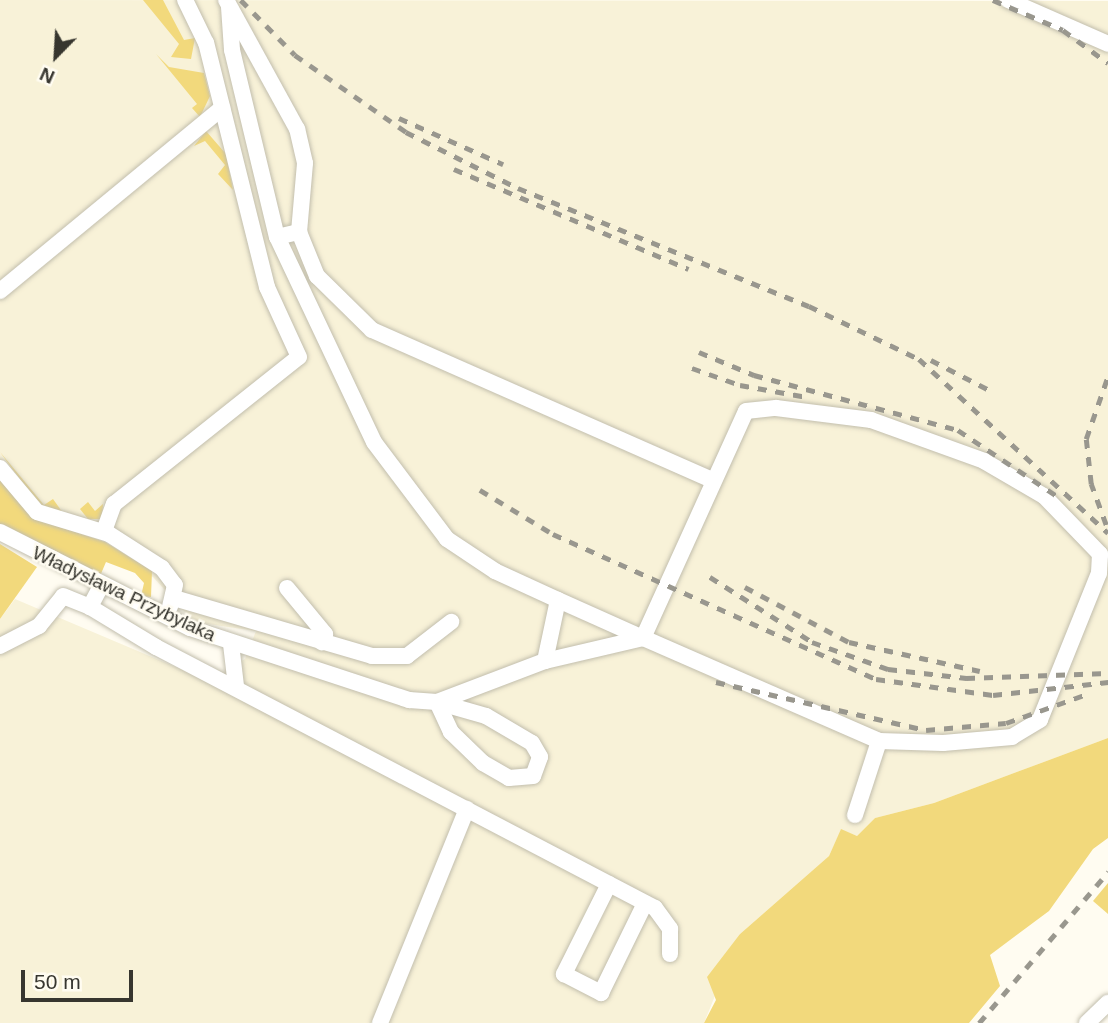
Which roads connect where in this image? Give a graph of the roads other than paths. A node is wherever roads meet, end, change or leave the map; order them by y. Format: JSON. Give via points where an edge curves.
{"nodes":[{"id":1,"x":185,"y":0,"type":"edge"},
{"id":2,"x":1008,"y":0,"type":"edge"},
{"id":3,"x":227,"y":3,"type":"edge"},
{"id":4,"x":1108,"y":44,"type":"edge"},
{"id":5,"x":222,"y":108,"type":"junction"},
{"id":6,"x":299,"y":232,"type":"junction"},
{"id":7,"x":277,"y":237,"type":"junction"},
{"id":8,"x":0,"y":291,"type":"edge"},
{"id":9,"x":0,"y":468,"type":"edge"},
{"id":10,"x":712,"y":480,"type":"junction"},
{"id":11,"x":104,"y":531,"type":"junction"},
{"id":12,"x":0,"y":532,"type":"edge"},
{"id":13,"x":1104,"y":551,"type":"edge"},
{"id":14,"x":101,"y":586,"type":"junction"},
{"id":15,"x":287,"y":588,"type":"dead end"},
{"id":16,"x":174,"y":598,"type":"junction"},
{"id":17,"x":558,"y":600,"type":"junction"},
{"id":18,"x":90,"y":607,"type":"junction"},
{"id":19,"x":165,"y":616,"type":"junction"},
{"id":20,"x":451,"y":622,"type":"dead end"},
{"id":21,"x":643,"y":639,"type":"junction"},
{"id":22,"x":323,"y":642,"type":"junction"},
{"id":23,"x":231,"y":644,"type":"junction"},
{"id":24,"x":0,"y":646,"type":"edge"},
{"id":25,"x":545,"y":662,"type":"junction"},
{"id":26,"x":236,"y":686,"type":"junction"},
{"id":27,"x":437,"y":702,"type":"junction"},
{"id":28,"x":878,"y":741,"type":"junction"},
{"id":29,"x":467,"y":809,"type":"junction"},
{"id":30,"x":855,"y":815,"type":"dead end"},
{"id":31,"x":608,"y":884,"type":"junction"},
{"id":32,"x":645,"y":902,"type":"junction"},
{"id":33,"x":670,"y":954,"type":"dead end"},
{"id":34,"x":1108,"y":1003,"type":"edge"},
{"id":35,"x":380,"y":1023,"type":"edge"},
{"id":36,"x":1087,"y":1023,"type":"edge"}],
"edges":[{"from":1,"to":5,"type":"street","via":[[204,36]]},
{"from":2,"to":4,"type":"street"},
{"from":3,"to":6,"type":"street","via":[[297,129],[305,163]]},
{"from":3,"to":7,"type":"street","via":[[232,50]]},
{"from":5,"to":8,"type":"street"},
{"from":5,"to":11,"type":"street","via":[[267,287],[299,357],[114,504]]},
{"from":6,"to":7,"type":"street"},
{"from":6,"to":10,"type":"street","via":[[317,276],[372,330]]},
{"from":7,"to":17,"type":"street","via":[[374,442],[431,523],[469,557]]},
{"from":9,"to":11,"type":"street","via":[[37,512]]},
{"from":10,"to":13,"type":"street","via":[[746,411],[776,408],[871,420],[1017,478]]},
{"from":10,"to":21,"type":"street"},
{"from":11,"to":16,"type":"street","via":[[168,574]]},
{"from":12,"to":14,"type":"street","name":"Władysława Przybylaka"},
{"from":13,"to":28,"type":"street","via":[[1033,727],[1012,737],[943,743]]},
{"from":14,"to":18,"type":"street"},
{"from":14,"to":19,"type":"street","name":"Władysława Przybylaka"},
{"from":15,"to":22,"type":"street","via":[[326,634]]},
{"from":16,"to":19,"type":"street"},
{"from":16,"to":22,"type":"street"},
{"from":17,"to":21,"type":"street"},
{"from":17,"to":25,"type":"street"},
{"from":18,"to":24,"type":"street","via":[[63,596],[39,626]]},
{"from":18,"to":26,"type":"street"},
{"from":19,"to":23,"type":"street","name":"Władysława Przybylaka"},
{"from":20,"to":22,"type":"street","via":[[407,656],[372,656]]},
{"from":21,"to":25,"type":"street"},
{"from":21,"to":28,"type":"street"},
{"from":23,"to":26,"type":"street"},
{"from":23,"to":27,"type":"street","name":"Władysława Przybylaka","via":[[408,700]]},
{"from":25,"to":27,"type":"street"},
{"from":26,"to":29,"type":"street"},
{"from":27,"to":27,"type":"street","name":"Władysława Przybylaka","via":[[451,732],[483,763],[509,778],[533,776],[540,757],[532,743],[486,716]]},
{"from":28,"to":30,"type":"street"},
{"from":29,"to":31,"type":"street"},
{"from":29,"to":35,"type":"street"},
{"from":31,"to":32,"type":"street"},
{"from":31,"to":32,"type":"street","via":[[564,974],[601,993]]},
{"from":32,"to":33,"type":"street","via":[[665,918]]},
{"from":34,"to":36,"type":"street"}]}
